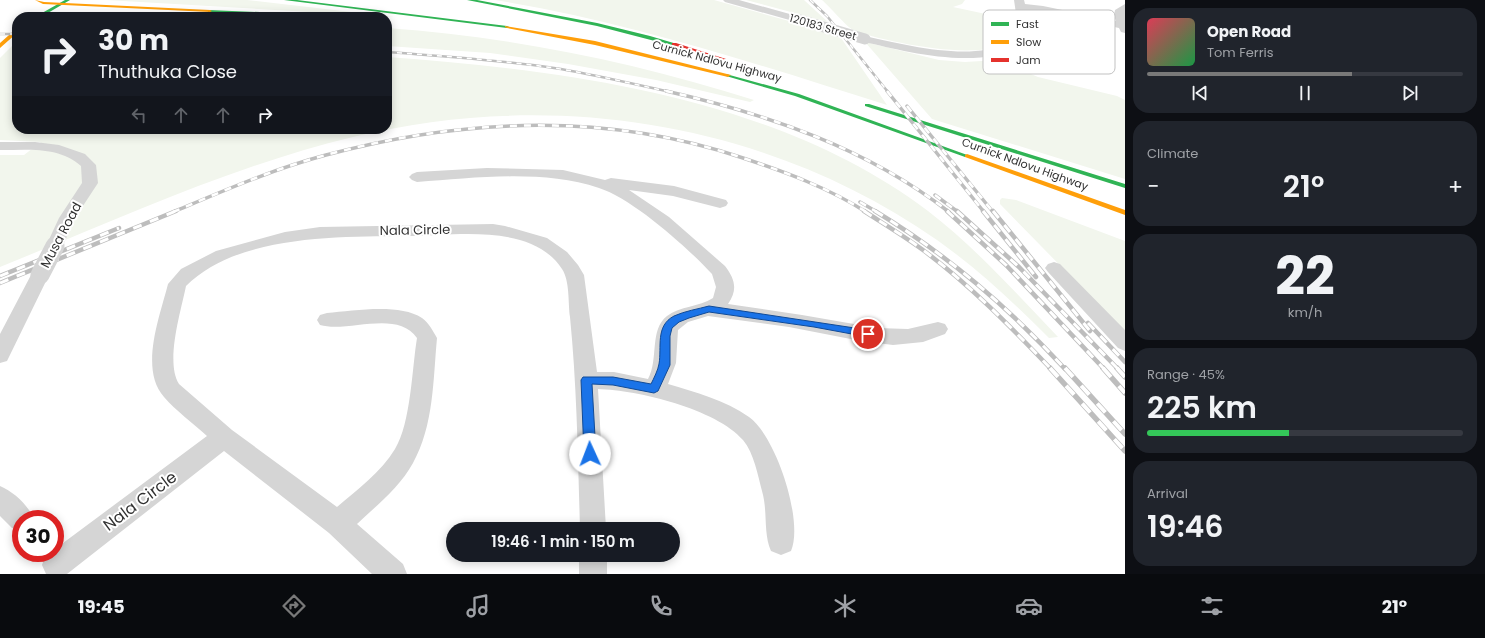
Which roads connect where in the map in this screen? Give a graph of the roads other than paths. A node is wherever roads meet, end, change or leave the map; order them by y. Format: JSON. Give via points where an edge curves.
{"nodes":[{"id":1,"x":286,"y":0,"type":"edge"},
{"id":2,"x":469,"y":0,"type":"edge"},
{"id":3,"x":728,"y":0,"type":"edge"},
{"id":4,"x":43,"y":1,"type":"edge"},
{"id":5,"x":64,"y":2,"type":"edge"},
{"id":6,"x":1019,"y":3,"type":"edge"},
{"id":7,"x":1125,"y":7,"type":"edge"},
{"id":8,"x":470,"y":10,"type":"dead end"},
{"id":9,"x":1047,"y":10,"type":"edge"},
{"id":10,"x":27,"y":12,"type":"edge"},
{"id":11,"x":46,"y":12,"type":"edge"},
{"id":12,"x":243,"y":12,"type":"edge"},
{"id":13,"x":390,"y":12,"type":"edge"},
{"id":14,"x":392,"y":12,"type":"edge"},
{"id":15,"x":392,"y":20,"type":"edge"},
{"id":16,"x":1124,"y":28,"type":"edge"},
{"id":17,"x":12,"y":35,"type":"edge"},
{"id":18,"x":604,"y":45,"type":"junction"},
{"id":19,"x":0,"y":46,"type":"edge"},
{"id":20,"x":983,"y":53,"type":"edge"},
{"id":21,"x":861,"y":104,"type":"dead end"},
{"id":22,"x":0,"y":146,"type":"edge"},
{"id":23,"x":35,"y":146,"type":"junction"},
{"id":24,"x":0,"y":150,"type":"edge"},
{"id":25,"x":417,"y":176,"type":"dead end"},
{"id":26,"x":596,"y":181,"type":"junction"},
{"id":27,"x":1125,"y":186,"type":"edge"},
{"id":28,"x":720,"y":203,"type":"dead end"},
{"id":29,"x":1125,"y":213,"type":"edge"},
{"id":30,"x":1054,"y":268,"type":"dead end"},
{"id":31,"x":709,"y":309,"type":"junction"},
{"id":32,"x":327,"y":320,"type":"dead end"},
{"id":33,"x":938,"y":329,"type":"dead end"},
{"id":34,"x":1125,"y":343,"type":"edge"},
{"id":35,"x":0,"y":355,"type":"edge"},
{"id":36,"x":587,"y":380,"type":"junction"},
{"id":37,"x":654,"y":388,"type":"junction"},
{"id":38,"x":224,"y":437,"type":"junction"},
{"id":39,"x":0,"y":498,"type":"edge"},
{"id":40,"x":12,"y":510,"type":"edge"},
{"id":41,"x":593,"y":522,"type":"edge"},
{"id":42,"x":338,"y":524,"type":"junction"},
{"id":43,"x":781,"y":542,"type":"dead end"},
{"id":44,"x":593,"y":562,"type":"edge"},
{"id":45,"x":55,"y":564,"type":"edge"},
{"id":46,"x":393,"y":574,"type":"edge"},
{"id":47,"x":592,"y":574,"type":"edge"}],
"edges":[{"from":1,"to":13,"type":"main road","name":"Curnick Ndlovu Highway"},
{"from":2,"to":8,"type":"main road","name":"Curnick Ndlovu Highway","via":[[626,30],[734,64],[619,35]]},
{"from":3,"to":20,"type":"street","name":"120183 Street","bridge":true,"via":[[865,39],[919,50],[963,54]]},
{"from":4,"to":5,"type":"main road"},
{"from":4,"to":10,"type":"main road"},
{"from":5,"to":11,"type":"main road"},
{"from":5,"to":12,"type":"main road"},
{"from":6,"to":9,"type":"street"},
{"from":7,"to":16,"type":"street","via":[[1120,10],[1119,16]]},
{"from":14,"to":18,"type":"main road","name":"Curnick Ndlovu Highway","via":[[477,22]]},
{"from":15,"to":18,"type":"main road","via":[[497,29]]},
{"from":17,"to":19,"type":"main road"},
{"from":18,"to":29,"type":"main road","name":"Curnick Ndlovu Highway","via":[[706,69],[797,95]]},
{"from":21,"to":27,"type":"main road","name":"Curnick Ndlovu Highway"},
{"from":22,"to":23,"type":"street","name":"Musa Road"},
{"from":23,"to":24,"type":"street","name":"Musa Road"},
{"from":23,"to":35,"type":"street","name":"Musa Road","bridge":true,"via":[[75,155],[88,165],[90,183],[67,218]]},
{"from":25,"to":26,"type":"street","via":[[525,173]]},
{"from":26,"to":28,"type":"street","via":[[674,191]]},
{"from":26,"to":31,"type":"street","via":[[617,189],[672,228],[712,264],[726,281],[726,288],[718,303]]},
{"from":30,"to":34,"type":"street"},
{"from":31,"to":33,"type":"street","via":[[881,336],[920,337]]},
{"from":31,"to":37,"type":"street","via":[[686,315],[668,326],[664,365]]},
{"from":32,"to":42,"type":"street","via":[[405,319],[422,329],[427,338],[412,440],[392,471]]},
{"from":36,"to":37,"type":"street","via":[[613,381]]},
{"from":36,"to":38,"type":"street","name":"Nala Circle","via":[[575,275],[571,265],[562,255],[550,248],[510,231],[493,229],[300,234],[208,261],[188,271],[177,284],[162,357],[164,379],[171,390]]},
{"from":36,"to":41,"type":"street","name":"Nala Circle"},
{"from":37,"to":43,"type":"street","via":[[720,411],[751,432],[759,444],[779,505]]},
{"from":38,"to":42,"type":"street","name":"Nala Circle"},
{"from":38,"to":45,"type":"street","name":"Nala Circle"},
{"from":39,"to":40,"type":"street"},
{"from":42,"to":46,"type":"street","name":"Nala Circle"},
{"from":44,"to":47,"type":"street"}]}
